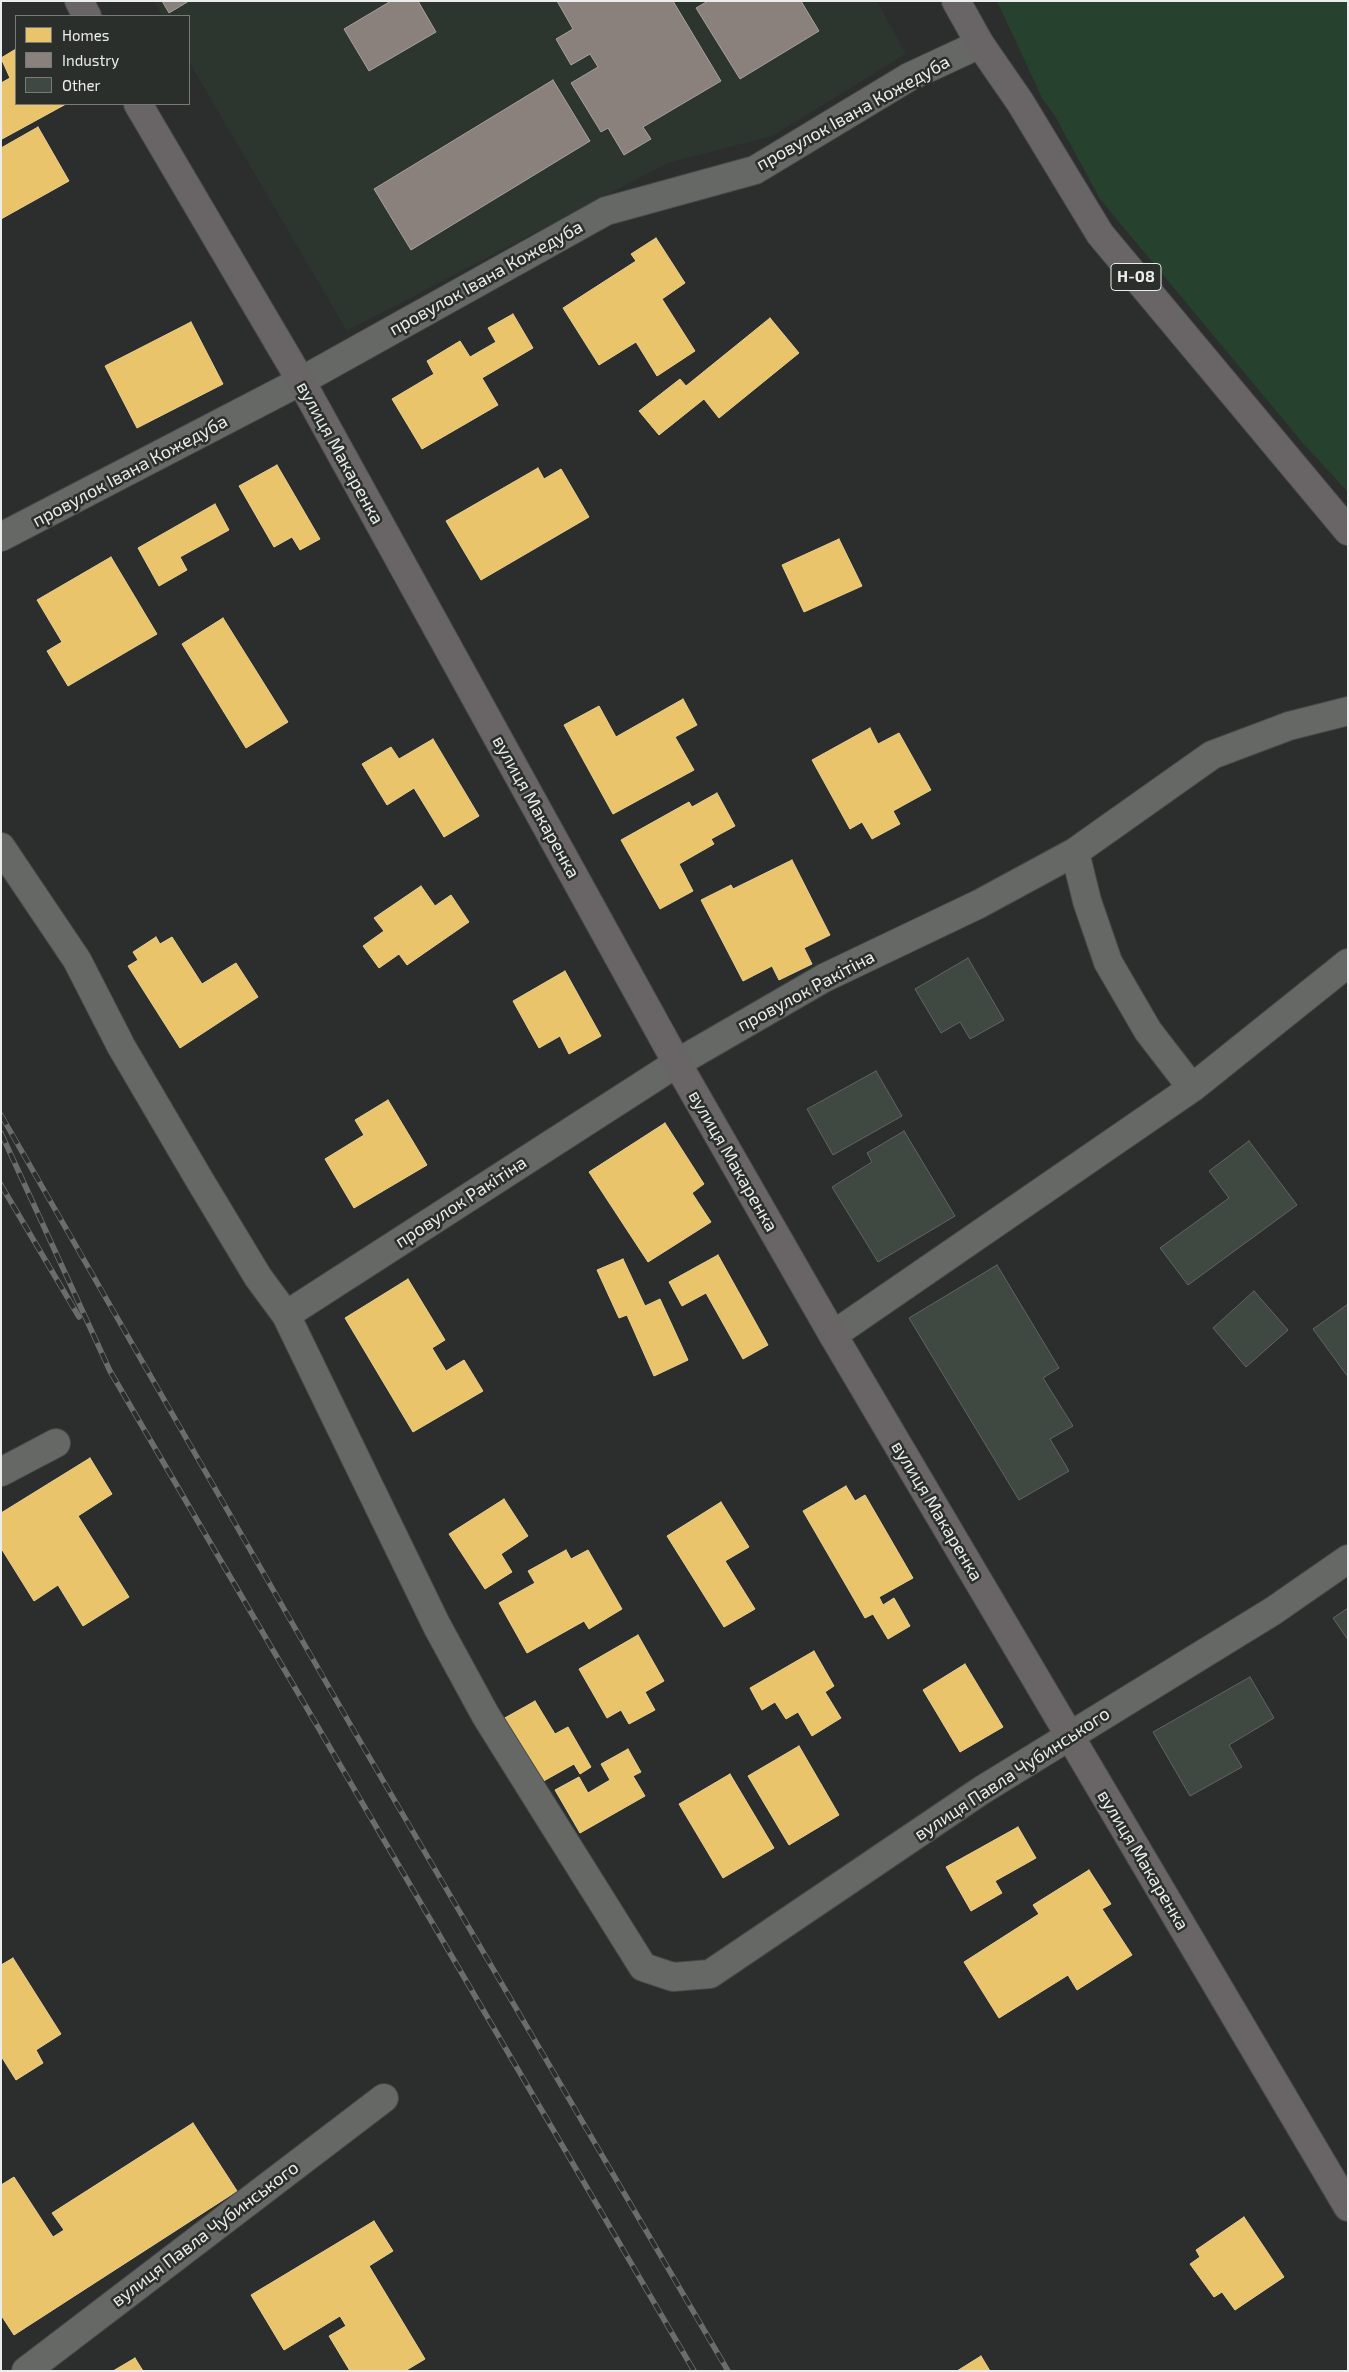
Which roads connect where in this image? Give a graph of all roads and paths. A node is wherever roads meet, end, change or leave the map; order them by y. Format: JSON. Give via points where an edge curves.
{"nodes":[{"id":1,"x":79,"y":1,"type":"edge"},
{"id":2,"x":956,"y":1,"type":"edge"},
{"id":3,"x":86,"y":15,"type":"edge"},
{"id":4,"x":980,"y":44,"type":"junction"},
{"id":5,"x":139,"y":105,"type":"edge"},
{"id":6,"x":300,"y":381,"type":"junction"},
{"id":7,"x":1348,"y":531,"type":"edge"},
{"id":8,"x":1,"y":537,"type":"edge"},
{"id":9,"x":1348,"y":712,"type":"edge"},
{"id":10,"x":1,"y":847,"type":"edge"},
{"id":11,"x":1075,"y":852,"type":"junction"},
{"id":12,"x":1348,"y":963,"type":"edge"},
{"id":13,"x":677,"y":1063,"type":"junction"},
{"id":14,"x":1192,"y":1088,"type":"junction"},
{"id":15,"x":286,"y":1315,"type":"junction"},
{"id":16,"x":833,"y":1335,"type":"junction"},
{"id":17,"x":56,"y":1443,"type":"dead end"},
{"id":18,"x":1,"y":1472,"type":"edge"},
{"id":19,"x":1348,"y":1559,"type":"edge"},
{"id":20,"x":1069,"y":1736,"type":"junction"},
{"id":21,"x":384,"y":2098,"type":"dead end"},
{"id":22,"x":1348,"y":2207,"type":"edge"},
{"id":23,"x":26,"y":2371,"type":"edge"}],
"edges":[{"from":1,"to":3,"type":"main road"},
{"from":2,"to":4,"type":"main road","number":"Н-08"},
{"from":4,"to":6,"type":"street","name":"провулок Івана Кожедуба","via":[[909,77],[754,170],[606,211]]},
{"from":4,"to":7,"type":"main road","number":"Н-08","via":[[1020,102],[1100,234]]},
{"from":5,"to":6,"type":"main road","name":"вулиця Макаренка"},
{"from":6,"to":8,"type":"street","name":"провулок Івана Кожедуба"},
{"from":6,"to":13,"type":"main road","name":"вулиця Макаренка"},
{"from":9,"to":11,"type":"street","name":"провулок Ракітіна","via":[[1289,726],[1212,755]]},
{"from":10,"to":15,"type":"street","name":"вулиця Павла Чубинського","via":[[77,960],[121,1046],[199,1179],[258,1277]]},
{"from":11,"to":13,"type":"street","name":"провулок Ракітіна","via":[[979,904],[824,978]]},
{"from":11,"to":14,"type":"street","via":[[1087,901],[1108,962],[1148,1031]]},
{"from":12,"to":14,"type":"street"},
{"from":13,"to":15,"type":"street","name":"провулок Ракітіна"},
{"from":13,"to":16,"type":"main road","name":"вулиця Макаренка"},
{"from":14,"to":16,"type":"street"},
{"from":15,"to":20,"type":"street","name":"вулиця Павла Чубинського","via":[[437,1626],[486,1716],[643,1967],[673,1976],[710,1974],[982,1790]]},
{"from":16,"to":20,"type":"main road","name":"вулиця Макаренка"},
{"from":17,"to":18,"type":"street"},
{"from":19,"to":20,"type":"street","name":"вулиця Павла Чубинського","via":[[1272,1611]]},
{"from":20,"to":22,"type":"main road","name":"вулиця Макаренка"},
{"from":21,"to":23,"type":"street","name":"вулиця Павла Чубинського"}]}
